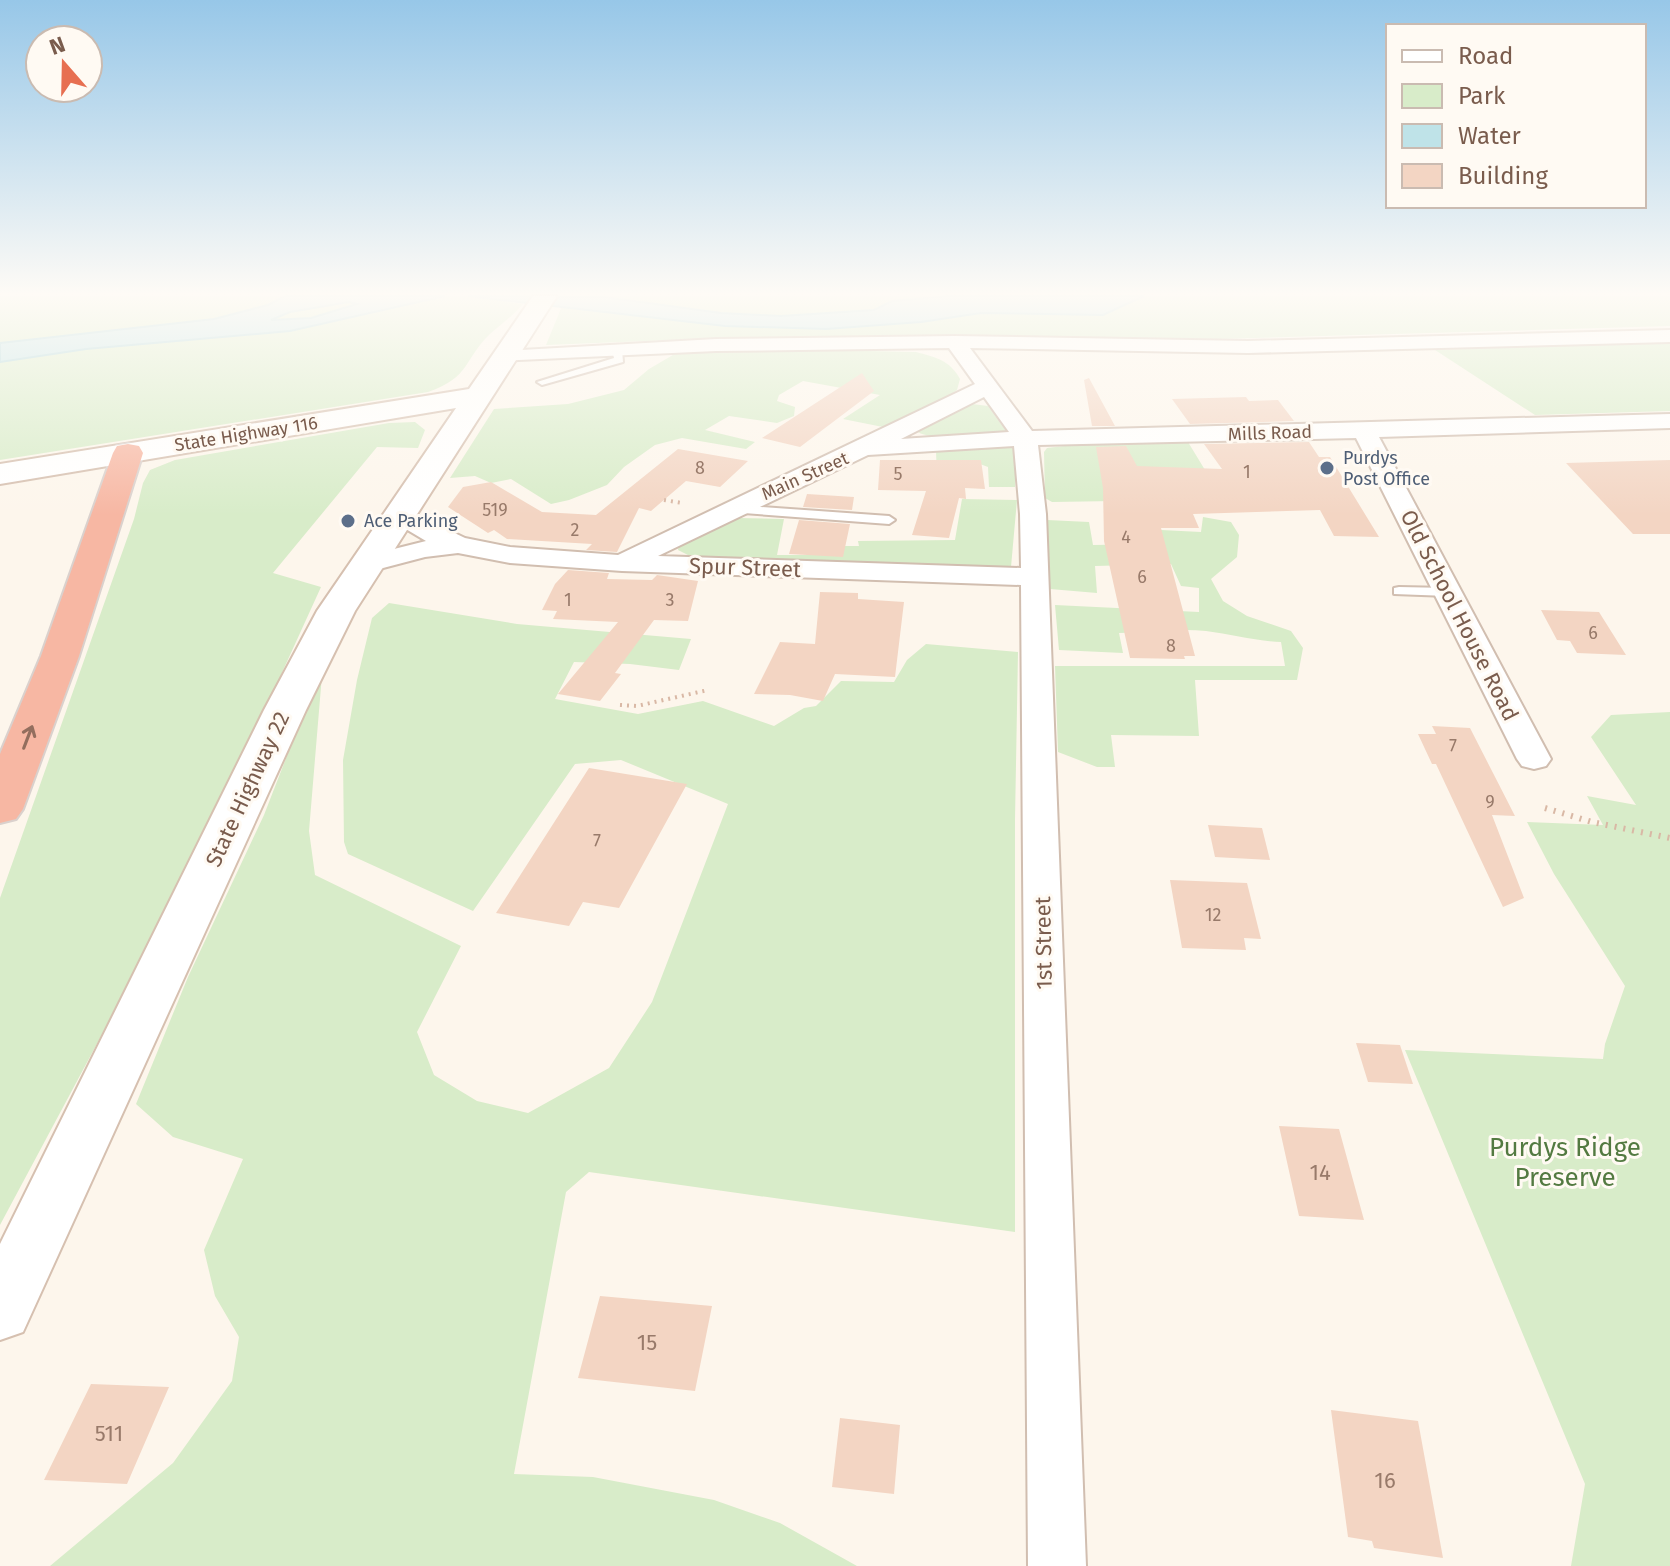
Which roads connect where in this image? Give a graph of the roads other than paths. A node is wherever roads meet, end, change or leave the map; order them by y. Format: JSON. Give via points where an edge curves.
{"nodes":[{"id":1,"x":496,"y":369,"type":"edge"},
{"id":2,"x":587,"y":369,"type":"edge"},
{"id":3,"x":974,"y":369,"type":"edge"},
{"id":4,"x":542,"y":382,"type":"dead end"},
{"id":5,"x":987,"y":387,"type":"junction"},
{"id":6,"x":478,"y":396,"type":"junction"},
{"id":7,"x":1670,"y":421,"type":"edge"},
{"id":8,"x":1364,"y":430,"type":"junction"},
{"id":9,"x":1025,"y":438,"type":"junction"},
{"id":10,"x":869,"y":448,"type":"junction"},
{"id":11,"x":128,"y":453,"type":"junction"},
{"id":12,"x":7,"y":473,"type":"edge"},
{"id":13,"x":733,"y":509,"type":"junction"},
{"id":14,"x":398,"y":514,"type":"junction"},
{"id":15,"x":889,"y":520,"type":"dead end"},
{"id":16,"x":458,"y":545,"type":"junction"},
{"id":17,"x":622,"y":563,"type":"junction"},
{"id":18,"x":364,"y":565,"type":"junction"},
{"id":19,"x":1034,"y":577,"type":"junction"},
{"id":20,"x":1399,"y":591,"type":"dead end"},
{"id":21,"x":1448,"y":592,"type":"junction"},
{"id":22,"x":1534,"y":759,"type":"dead end"},
{"id":23,"x":0,"y":809,"type":"edge"},
{"id":24,"x":0,"y":1311,"type":"edge"},
{"id":25,"x":1057,"y":1566,"type":"edge"}],
"edges":[{"from":1,"to":6,"type":"main road","name":"State Highway 22"},
{"from":2,"to":4,"type":"lane"},
{"from":3,"to":5,"type":"street"},
{"from":5,"to":9,"type":"street"},
{"from":5,"to":10,"type":"street","name":"Main Street"},
{"from":6,"to":11,"type":"main road","name":"State Highway 116"},
{"from":6,"to":14,"type":"main road","name":"State Highway 22"},
{"from":7,"to":8,"type":"street","name":"Mills Road"},
{"from":8,"to":9,"type":"street","name":"Mills Road"},
{"from":8,"to":21,"type":"street","name":"Old School House Road"},
{"from":9,"to":10,"type":"street","name":"Mills Road"},
{"from":9,"to":19,"type":"street","name":"1st Street"},
{"from":10,"to":13,"type":"street","name":"Main Street"},
{"from":11,"to":12,"type":"main road","name":"State Highway 116"},
{"from":23,"to":11,"type":"highway","one_way":true,"via":[[60,656]]},
{"from":13,"to":15,"type":"lane"},
{"from":13,"to":17,"type":"street","name":"Main Street"},
{"from":14,"to":16,"type":"street","name":"Spur Street"},
{"from":14,"to":18,"type":"main road","name":"State Highway 22"},
{"from":16,"to":17,"type":"street","name":"Spur Street","via":[[510,555]]},
{"from":16,"to":18,"type":"street","name":"Spur Street"},
{"from":17,"to":19,"type":"street","name":"Spur Street"},
{"from":18,"to":24,"type":"main road","name":"State Highway 22","via":[[285,710]]},
{"from":19,"to":25,"type":"street","name":"1st Street"},
{"from":20,"to":21,"type":"lane"},
{"from":21,"to":22,"type":"street","name":"Old School House Road"}]}
